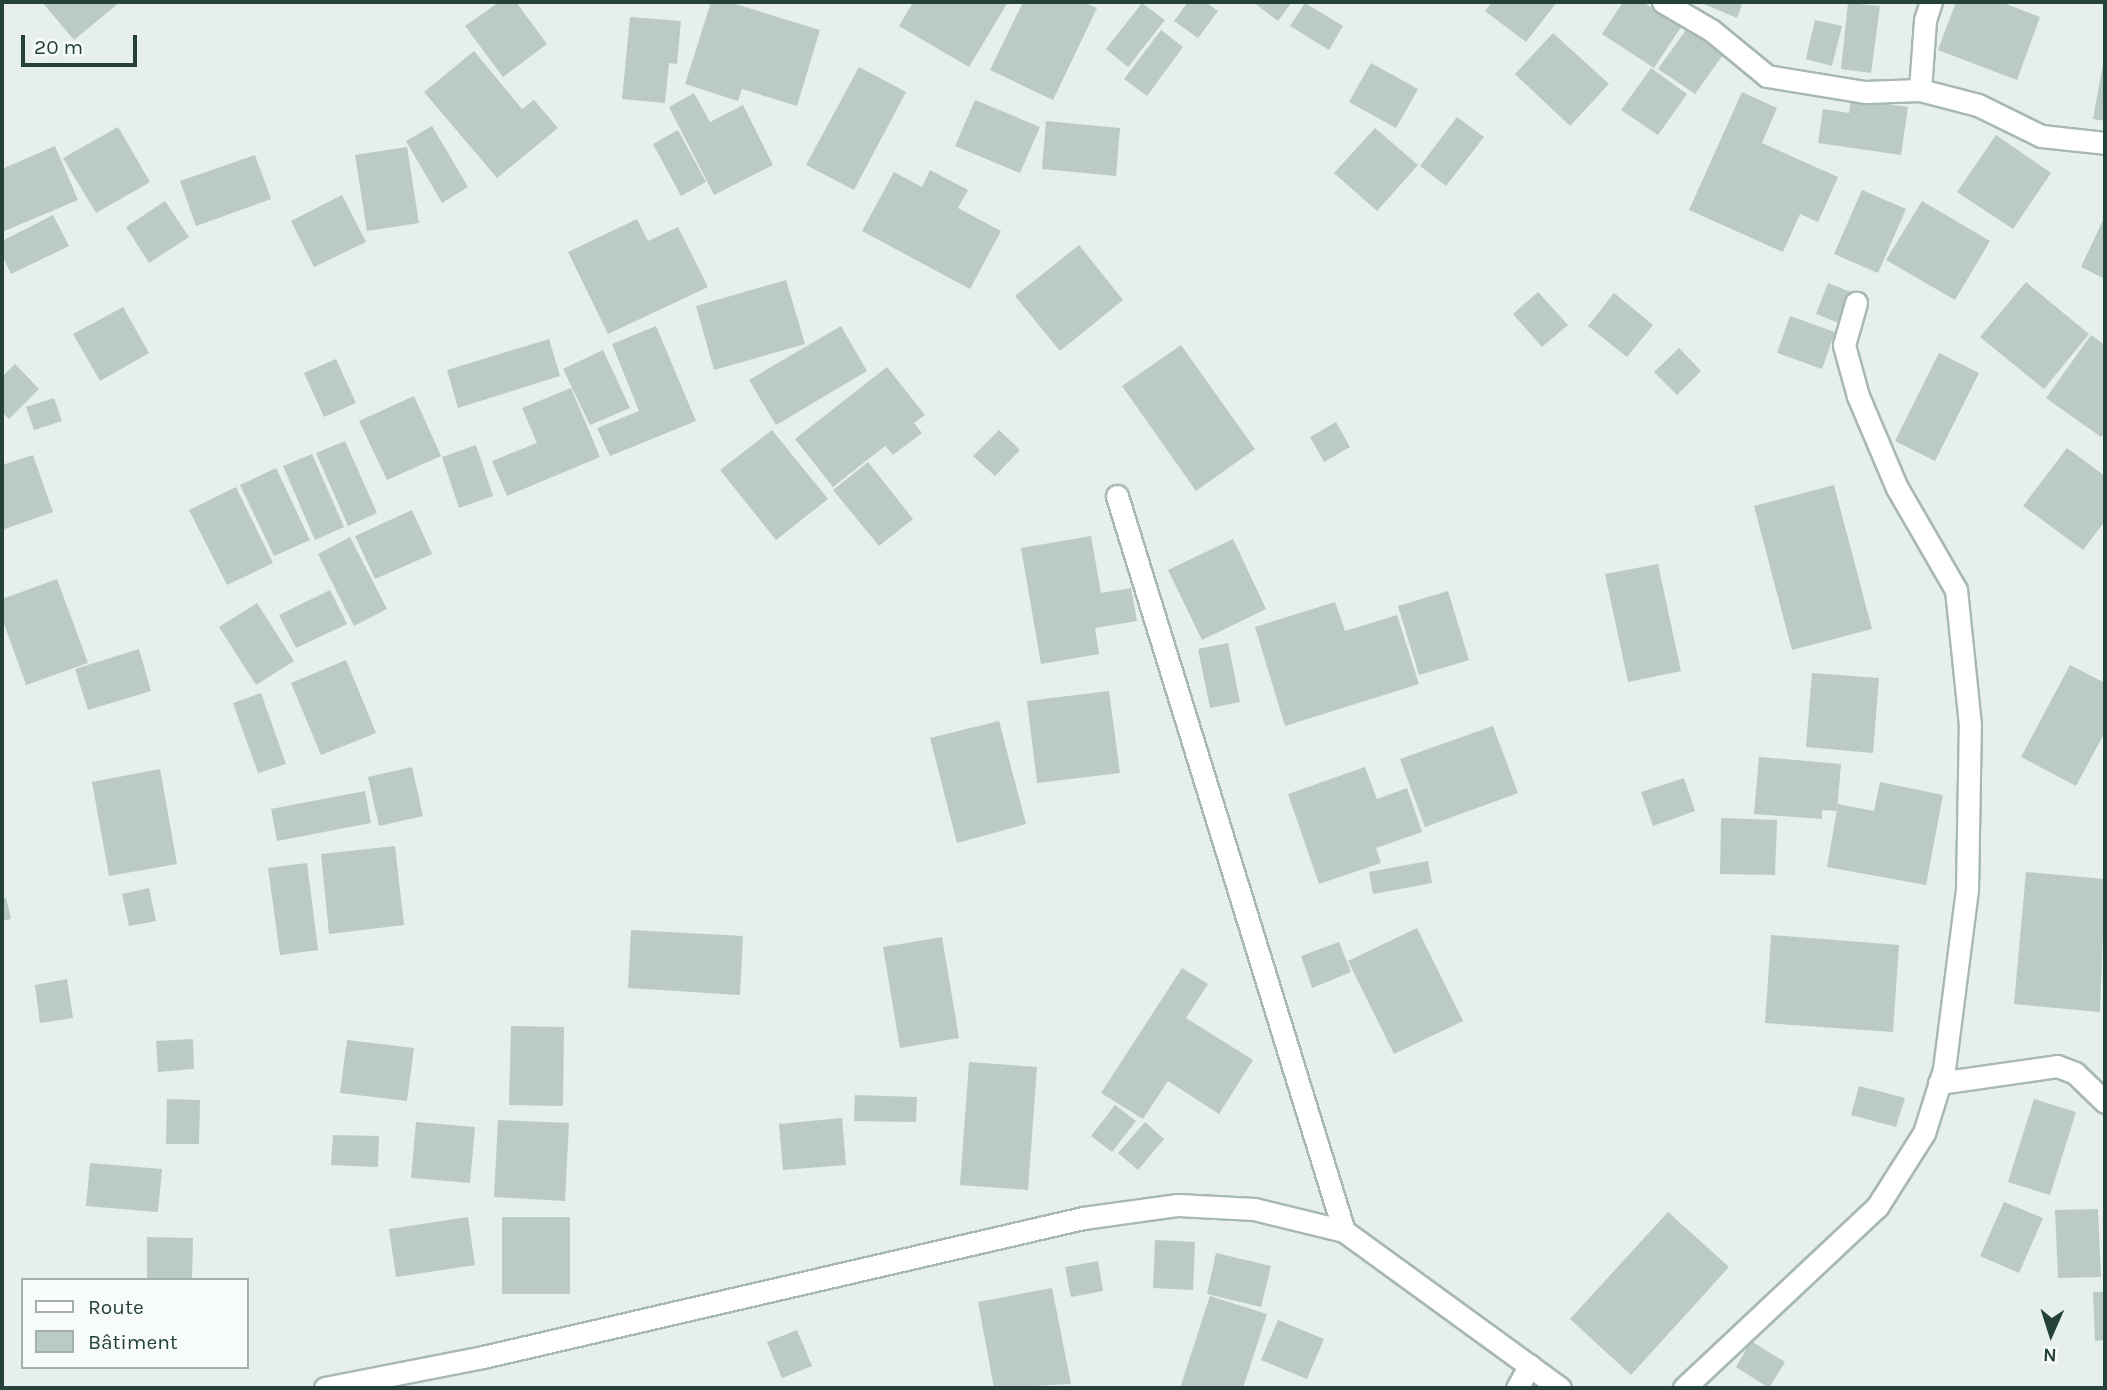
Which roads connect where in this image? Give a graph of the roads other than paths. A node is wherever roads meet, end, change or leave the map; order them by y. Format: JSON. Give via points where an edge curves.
{"nodes":[{"id":1,"x":1663,"y":2,"type":"edge"},
{"id":2,"x":1931,"y":2,"type":"edge"},
{"id":3,"x":1920,"y":90,"type":"junction"},
{"id":4,"x":2105,"y":143,"type":"edge"},
{"id":5,"x":1856,"y":303,"type":"dead end"},
{"id":6,"x":1117,"y":496,"type":"dead end"},
{"id":7,"x":1939,"y":1083,"type":"junction"},
{"id":8,"x":2105,"y":1102,"type":"edge"},
{"id":9,"x":1344,"y":1231,"type":"junction"},
{"id":10,"x":1530,"y":1365,"type":"junction"},
{"id":11,"x":325,"y":1388,"type":"edge"},
{"id":12,"x":1517,"y":1388,"type":"edge"},
{"id":13,"x":1560,"y":1388,"type":"edge"},
{"id":14,"x":1684,"y":1388,"type":"edge"}],
"edges":[{"from":1,"to":3,"type":"street","via":[[1711,30],[1767,76],[1865,92]]},
{"from":2,"to":3,"type":"street","via":[[1925,20]]},
{"from":3,"to":4,"type":"street","via":[[1978,105],[2041,136]]},
{"from":5,"to":7,"type":"street","via":[[1844,345],[1858,396],[1897,488],[1956,590],[1960,626],[1970,725],[1967,890]]},
{"from":6,"to":9,"type":"street"},
{"from":7,"to":8,"type":"street","via":[[2057,1066],[2075,1073]]},
{"from":7,"to":14,"type":"street","via":[[1924,1133],[1877,1207]]},
{"from":9,"to":10,"type":"street"},
{"from":9,"to":11,"type":"street","via":[[1254,1209],[1178,1205],[1083,1218],[483,1357]]},
{"from":10,"to":12,"type":"street"},
{"from":10,"to":13,"type":"street"}]}
